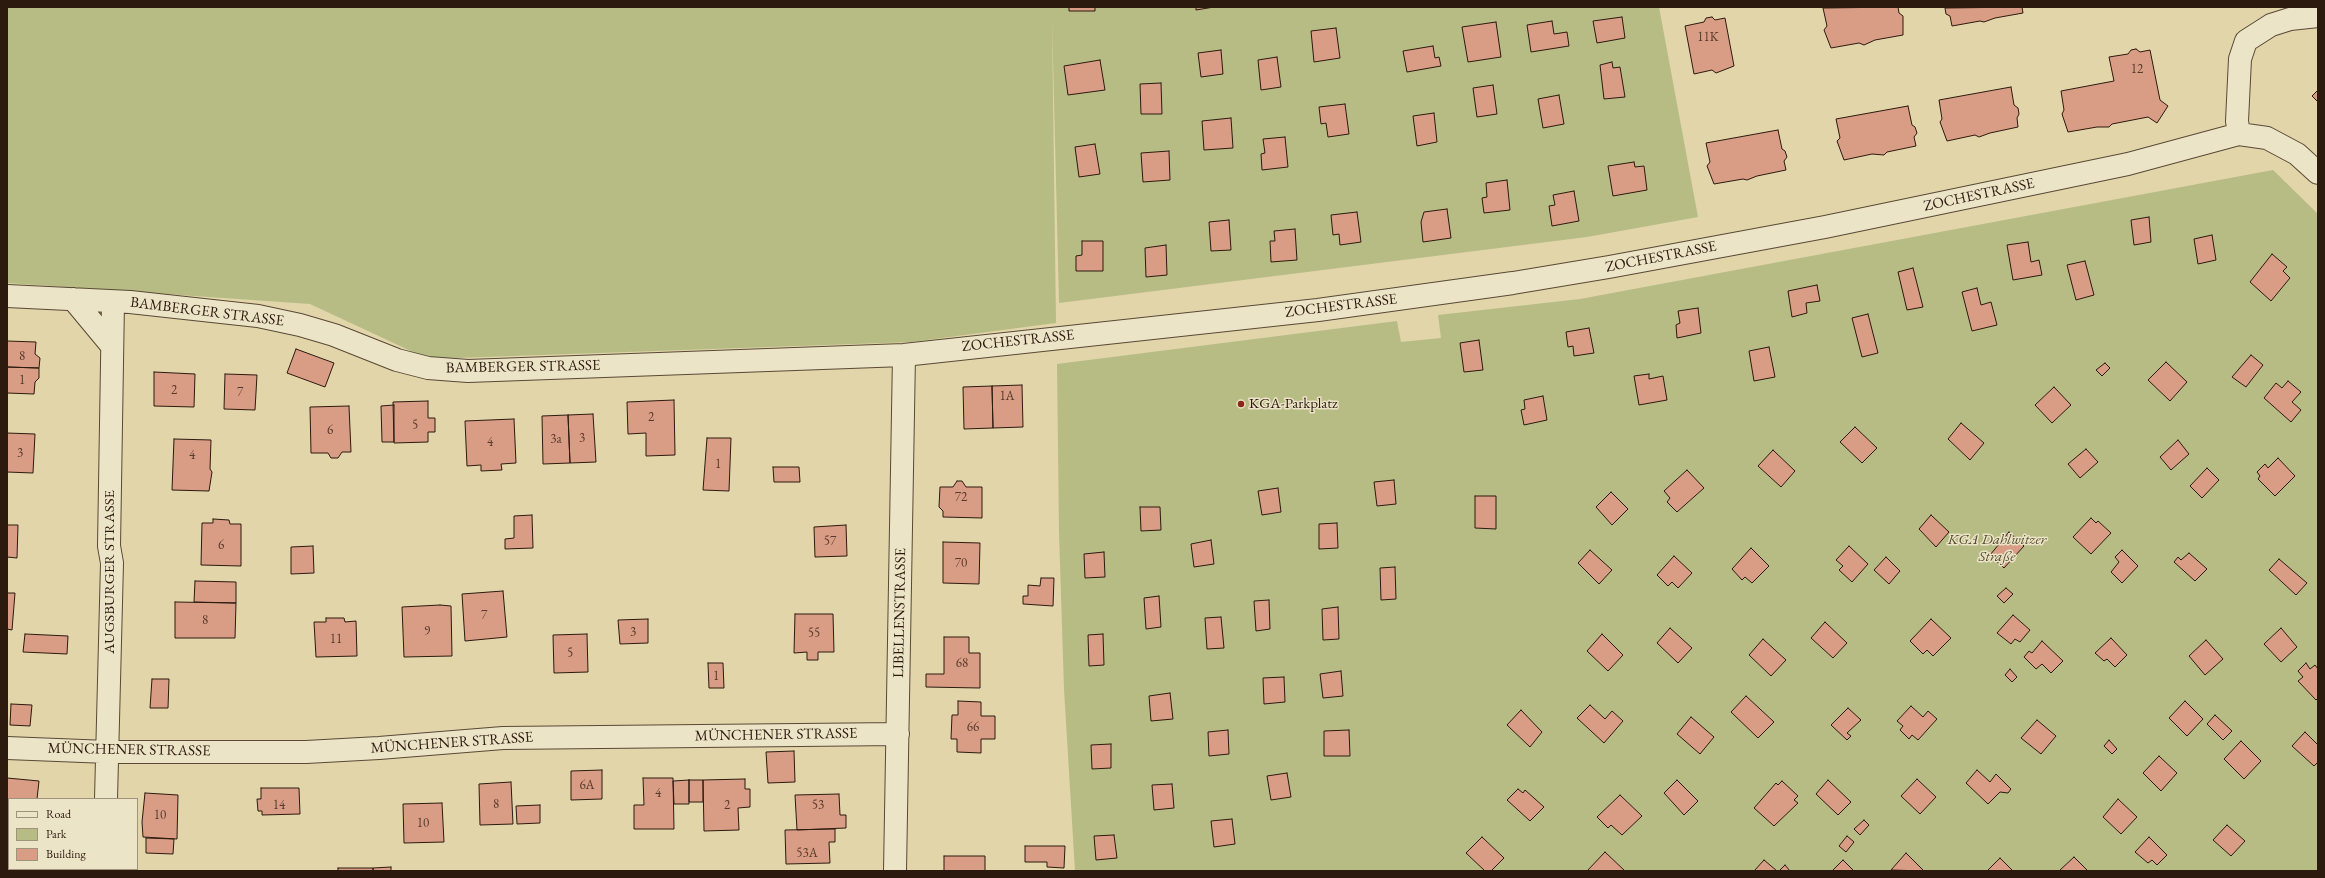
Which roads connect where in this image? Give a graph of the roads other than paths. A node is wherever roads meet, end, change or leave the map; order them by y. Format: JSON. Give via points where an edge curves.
{"nodes":[{"id":1,"x":2318,"y":16,"type":"edge"},
{"id":2,"x":2239,"y":134,"type":"junction"},
{"id":3,"x":2318,"y":173,"type":"edge"},
{"id":4,"x":7,"y":296,"type":"edge"},
{"id":5,"x":73,"y":299,"type":"junction"},
{"id":6,"x":113,"y":302,"type":"junction"},
{"id":7,"x":112,"y":346,"type":"junction"},
{"id":8,"x":904,"y":355,"type":"junction"},
{"id":9,"x":898,"y":734,"type":"junction"},
{"id":10,"x":7,"y":748,"type":"edge"},
{"id":11,"x":108,"y":752,"type":"junction"},
{"id":12,"x":106,"y":798,"type":"edge"},
{"id":13,"x":895,"y":871,"type":"edge"}],
"edges":[{"from":1,"to":2,"type":"street","via":[[2290,19],[2271,25],[2246,41],[2240,59],[2237,121]]},
{"from":2,"to":3,"type":"street","via":[[2267,138],[2297,154]]},
{"from":2,"to":8,"type":"street","name":"ZOCHESTRASSE","via":[[2128,164],[1825,227],[1609,268],[1325,309]]},
{"from":4,"to":5,"type":"street","name":"BAMBERGER STRASSE"},
{"from":5,"to":6,"type":"street","name":"BAMBERGER STRASSE"},
{"from":5,"to":7,"type":"street"},
{"from":6,"to":7,"type":"street","name":"AUGSBURGER STRASSE"},
{"from":6,"to":8,"type":"street","name":"BAMBERGER STRASSE","via":[[258,316],[300,324],[397,360],[428,368],[468,371]]},
{"from":7,"to":11,"type":"street","name":"AUGSBURGER STRASSE","via":[[108,546],[112,563]]},
{"from":8,"to":9,"type":"street","name":"LIBELLENSTRASSE"},
{"from":9,"to":11,"type":"street","name":"MÜNCHENER STRASSE","via":[[503,738],[306,752]]},
{"from":9,"to":13,"type":"street","name":"LIBELLENSTRASSE"},
{"from":10,"to":11,"type":"street","name":"MÜNCHENER STRASSE"},
{"from":11,"to":12,"type":"street","name":"AUGSBURGER STRASSE"}]}
